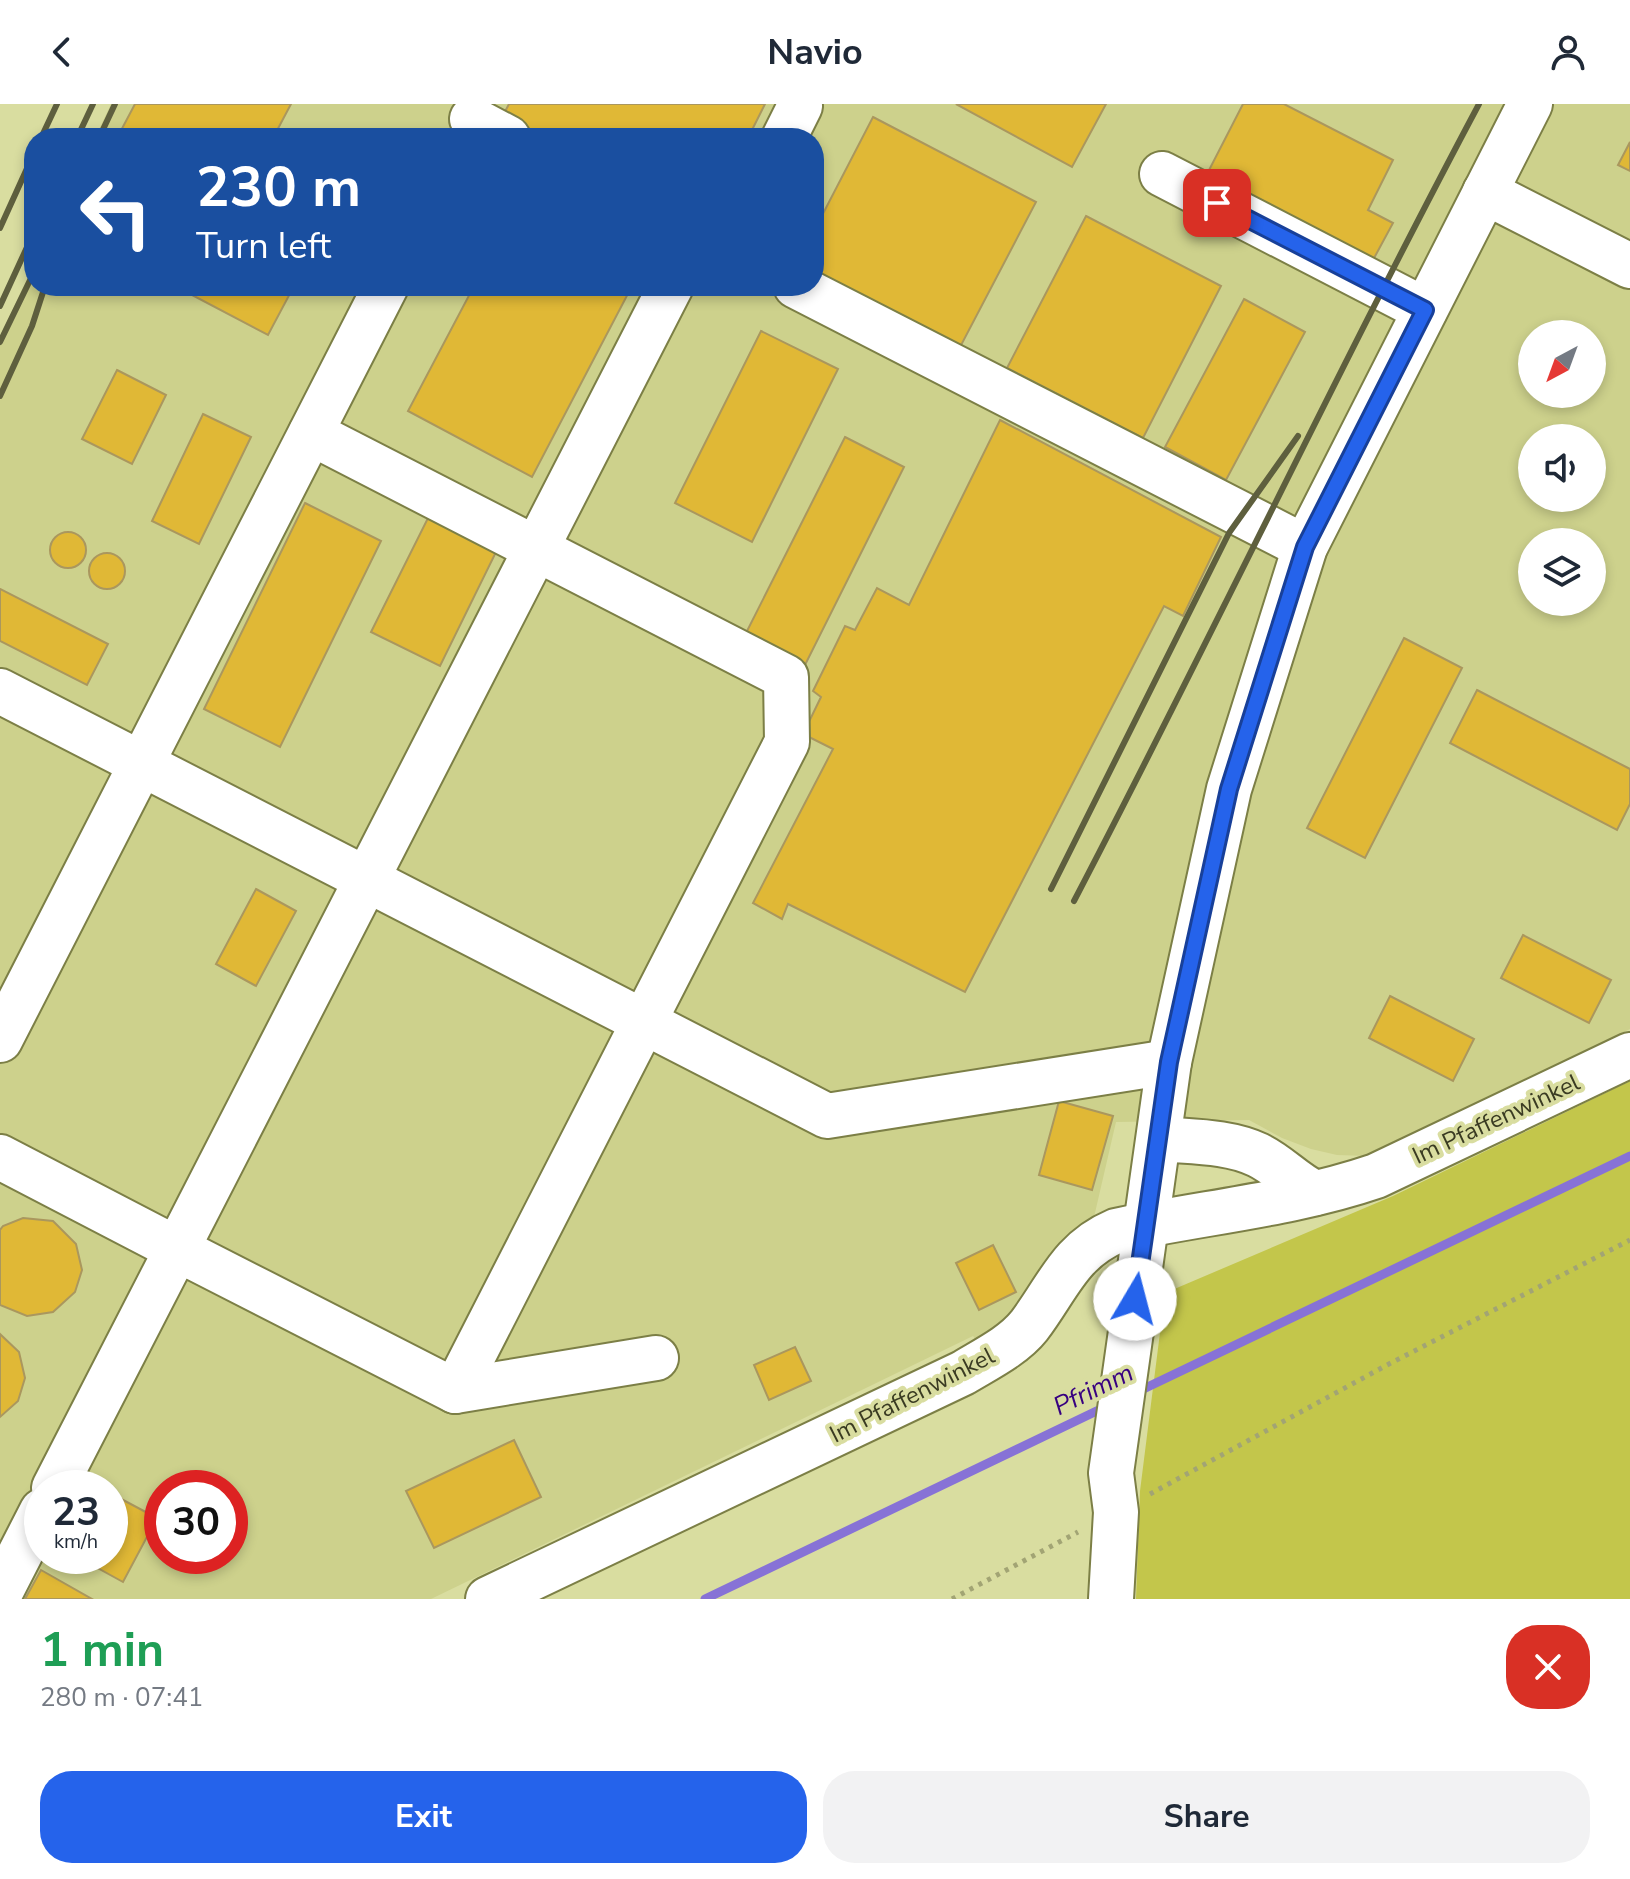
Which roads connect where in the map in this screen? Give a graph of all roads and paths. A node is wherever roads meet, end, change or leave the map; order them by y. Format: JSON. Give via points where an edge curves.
{"nodes":[{"id":1,"x":1530,"y":104,"type":"edge"},
{"id":2,"x":1162,"y":174,"type":"dead end"},
{"id":3,"x":1485,"y":192,"type":"junction"},
{"id":4,"x":1630,"y":266,"type":"edge"},
{"id":5,"x":381,"y":296,"type":"edge"},
{"id":6,"x":666,"y":296,"type":"edge"},
{"id":7,"x":816,"y":296,"type":"edge"},
{"id":8,"x":1425,"y":310,"type":"junction"},
{"id":9,"x":311,"y":433,"type":"junction"},
{"id":10,"x":1305,"y":547,"type":"junction"},
{"id":11,"x":537,"y":549,"type":"junction"},
{"id":12,"x":0,"y":691,"type":"edge"},
{"id":13,"x":141,"y":764,"type":"junction"},
{"id":14,"x":367,"y":880,"type":"junction"},
{"id":15,"x":644,"y":1022,"type":"junction"},
{"id":16,"x":0,"y":1040,"type":"edge"},
{"id":17,"x":1630,"y":1055,"type":"edge"},
{"id":18,"x":1169,"y":1062,"type":"junction"},
{"id":19,"x":1161,"y":1129,"type":"junction"},
{"id":20,"x":0,"y":1157,"type":"edge"},
{"id":21,"x":1315,"y":1193,"type":"junction"},
{"id":22,"x":1146,"y":1224,"type":"junction"},
{"id":23,"x":1630,"y":1240,"type":"edge"},
{"id":24,"x":177,"y":1249,"type":"junction"},
{"id":25,"x":656,"y":1358,"type":"dead end"},
{"id":26,"x":455,"y":1391,"type":"junction"},
{"id":27,"x":63,"y":1470,"type":"edge"},
{"id":28,"x":1114,"y":1492,"type":"junction"},
{"id":29,"x":24,"y":1546,"type":"edge"},
{"id":30,"x":0,"y":1593,"type":"edge"},
{"id":31,"x":488,"y":1599,"type":"edge"},
{"id":32,"x":952,"y":1599,"type":"edge"},
{"id":33,"x":1111,"y":1599,"type":"edge"}],
"edges":[{"from":1,"to":3,"type":"street"},
{"from":2,"to":8,"type":"street"},
{"from":3,"to":4,"type":"street"},
{"from":3,"to":8,"type":"street"},
{"from":5,"to":9,"type":"street"},
{"from":6,"to":11,"type":"street"},
{"from":7,"to":10,"type":"street"},
{"from":8,"to":10,"type":"street"},
{"from":9,"to":11,"type":"street"},
{"from":9,"to":13,"type":"street"},
{"from":10,"to":18,"type":"street","via":[[1229,789]]},
{"from":11,"to":14,"type":"street"},
{"from":11,"to":15,"type":"street","via":[[786,677],[787,742]]},
{"from":12,"to":13,"type":"street"},
{"from":13,"to":14,"type":"street"},
{"from":13,"to":16,"type":"street"},
{"from":14,"to":15,"type":"street"},
{"from":14,"to":24,"type":"street"},
{"from":15,"to":18,"type":"street","via":[[827,1116]]},
{"from":15,"to":26,"type":"street"},
{"from":17,"to":21,"type":"street","name":"Im Pfaffenwinkel","via":[[1376,1176]]},
{"from":18,"to":19,"type":"street"},
{"from":19,"to":21,"type":"street","via":[[1238,1148],[1273,1163]]},
{"from":19,"to":22,"type":"street"},
{"from":20,"to":24,"type":"street"},
{"from":21,"to":22,"type":"street","name":"Im Pfaffenwinkel"},
{"from":22,"to":28,"type":"street"},
{"from":22,"to":31,"type":"street","name":"Im Pfaffenwinkel","via":[[1095,1240],[1028,1327],[963,1373]]},
{"from":23,"to":28,"type":"path","via":[[1373,1372]]},
{"from":24,"to":26,"type":"street"},
{"from":24,"to":27,"type":"street"},
{"from":25,"to":26,"type":"street"},
{"from":28,"to":32,"type":"path"},
{"from":28,"to":33,"type":"street"},
{"from":29,"to":30,"type":"street"}]}
